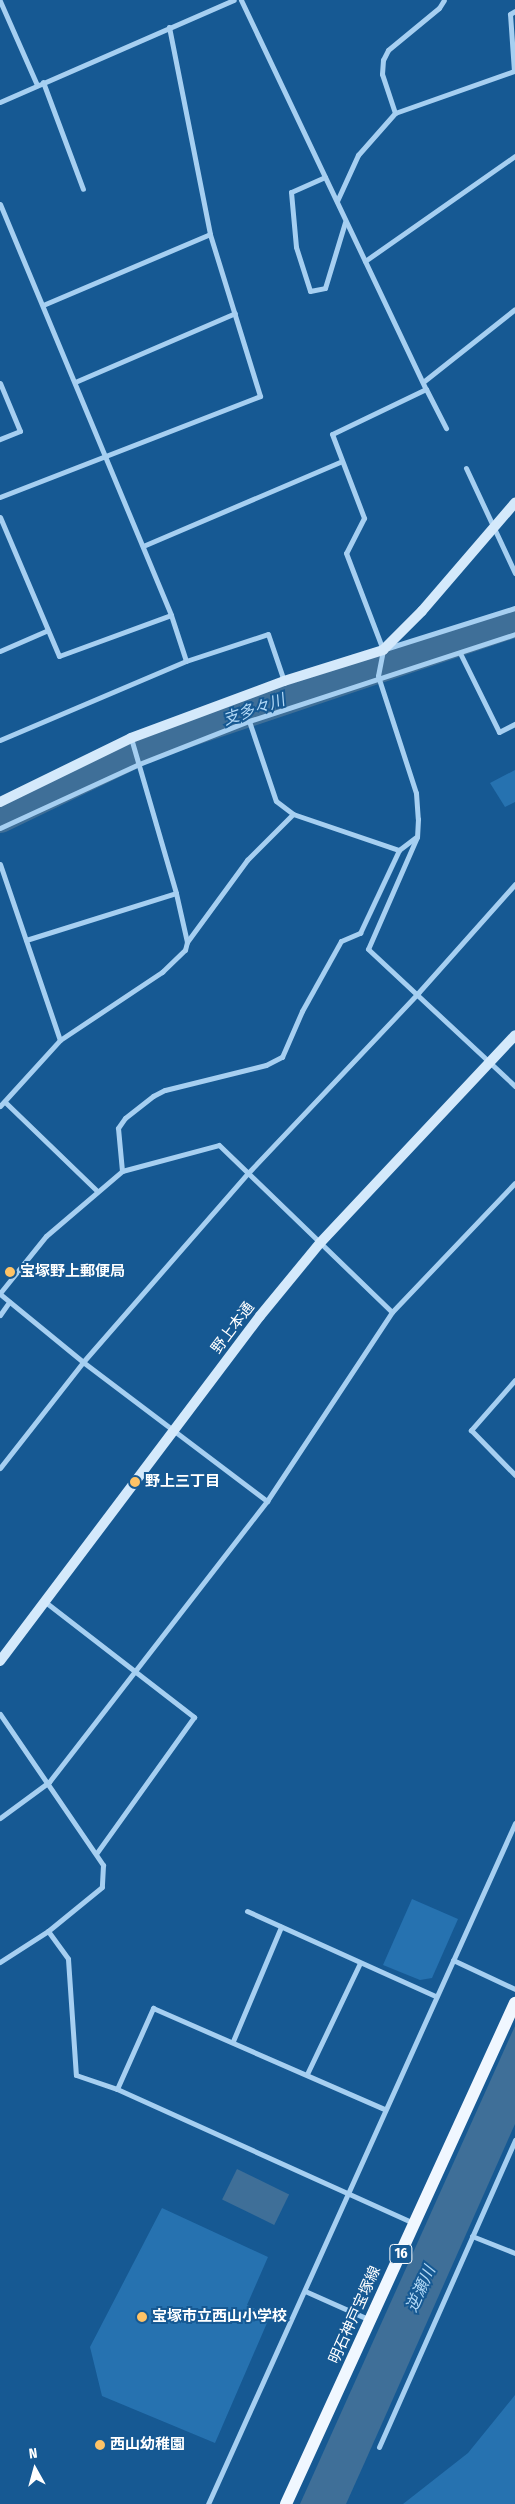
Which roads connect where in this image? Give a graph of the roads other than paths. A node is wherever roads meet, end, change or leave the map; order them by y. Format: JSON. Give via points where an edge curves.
{"nodes":[{"id":1,"x":234,"y":0,"type":"edge"},
{"id":2,"x":240,"y":0,"type":"edge"},
{"id":3,"x":444,"y":0,"type":"edge"},
{"id":4,"x":0,"y":2,"type":"edge"},
{"id":5,"x":515,"y":11,"type":"edge"},
{"id":6,"x":169,"y":26,"type":"junction"},
{"id":7,"x":43,"y":82,"type":"junction"},
{"id":8,"x":37,"y":85,"type":"junction"},
{"id":9,"x":0,"y":102,"type":"edge"},
{"id":10,"x":395,"y":113,"type":"junction"},
{"id":11,"x":515,"y":156,"type":"edge"},
{"id":12,"x":325,"y":177,"type":"junction"},
{"id":13,"x":83,"y":190,"type":"dead end"},
{"id":14,"x":336,"y":201,"type":"junction"},
{"id":15,"x":0,"y":204,"type":"edge"},
{"id":16,"x":346,"y":222,"type":"junction"},
{"id":17,"x":210,"y":234,"type":"junction"},
{"id":18,"x":365,"y":261,"type":"junction"},
{"id":19,"x":43,"y":305,"type":"junction"},
{"id":20,"x":515,"y":309,"type":"edge"},
{"id":21,"x":235,"y":313,"type":"junction"},
{"id":22,"x":74,"y":382,"type":"junction"},
{"id":23,"x":423,"y":382,"type":"junction"},
{"id":24,"x":0,"y":383,"type":"edge"},
{"id":25,"x":426,"y":389,"type":"junction"},
{"id":26,"x":446,"y":428,"type":"dead end"},
{"id":27,"x":0,"y":439,"type":"edge"},
{"id":28,"x":105,"y":458,"type":"junction"},
{"id":29,"x":342,"y":461,"type":"junction"},
{"id":30,"x":466,"y":468,"type":"dead end"},
{"id":31,"x":0,"y":497,"type":"edge"},
{"id":32,"x":515,"y":503,"type":"edge"},
{"id":33,"x":0,"y":517,"type":"edge"},
{"id":34,"x":494,"y":528,"type":"junction"},
{"id":35,"x":142,"y":546,"type":"junction"},
{"id":36,"x":515,"y":573,"type":"edge"},
{"id":37,"x":515,"y":608,"type":"edge"},
{"id":38,"x":171,"y":615,"type":"junction"},
{"id":39,"x":48,"y":630,"type":"junction"},
{"id":40,"x":515,"y":634,"type":"edge"},
{"id":41,"x":0,"y":650,"type":"edge"},
{"id":42,"x":382,"y":652,"type":"junction"},
{"id":43,"x":460,"y":653,"type":"junction"},
{"id":44,"x":186,"y":661,"type":"junction"},
{"id":45,"x":379,"y":675,"type":"junction"},
{"id":46,"x":284,"y":681,"type":"junction"},
{"id":47,"x":249,"y":721,"type":"junction"},
{"id":48,"x":515,"y":724,"type":"edge"},
{"id":49,"x":0,"y":740,"type":"edge"},
{"id":50,"x":132,"y":742,"type":"junction"},
{"id":51,"x":138,"y":762,"type":"junction"},
{"id":52,"x":0,"y":802,"type":"edge"},
{"id":53,"x":293,"y":814,"type":"junction"},
{"id":54,"x":0,"y":828,"type":"edge"},
{"id":55,"x":417,"y":837,"type":"junction"},
{"id":56,"x":399,"y":850,"type":"junction"},
{"id":57,"x":0,"y":864,"type":"edge"},
{"id":58,"x":515,"y":884,"type":"edge"},
{"id":59,"x":176,"y":893,"type":"junction"},
{"id":60,"x":26,"y":940,"type":"junction"},
{"id":61,"x":187,"y":942,"type":"junction"},
{"id":62,"x":418,"y":993,"type":"junction"},
{"id":63,"x":515,"y":1035,"type":"edge"},
{"id":64,"x":60,"y":1040,"type":"junction"},
{"id":65,"x":489,"y":1062,"type":"junction"},
{"id":66,"x":515,"y":1086,"type":"edge"},
{"id":67,"x":5,"y":1102,"type":"junction"},
{"id":68,"x":0,"y":1106,"type":"edge"},
{"id":69,"x":122,"y":1171,"type":"junction"},
{"id":70,"x":248,"y":1173,"type":"junction"},
{"id":71,"x":515,"y":1182,"type":"edge"},
{"id":72,"x":96,"y":1190,"type":"junction"},
{"id":73,"x":320,"y":1243,"type":"junction"},
{"id":74,"x":0,"y":1293,"type":"edge"},
{"id":75,"x":9,"y":1302,"type":"junction"},
{"id":76,"x":392,"y":1312,"type":"junction"},
{"id":77,"x":0,"y":1315,"type":"edge"},
{"id":78,"x":83,"y":1362,"type":"junction"},
{"id":79,"x":515,"y":1380,"type":"edge"},
{"id":80,"x":174,"y":1432,"type":"junction"},
{"id":81,"x":0,"y":1468,"type":"edge"},
{"id":82,"x":514,"y":1470,"type":"edge"},
{"id":83,"x":267,"y":1501,"type":"junction"},
{"id":84,"x":43,"y":1600,"type":"junction"},
{"id":85,"x":0,"y":1661,"type":"edge"},
{"id":86,"x":135,"y":1672,"type":"junction"},
{"id":87,"x":0,"y":1714,"type":"edge"},
{"id":88,"x":49,"y":1782,"type":"junction"},
{"id":89,"x":0,"y":1818,"type":"edge"},
{"id":90,"x":515,"y":1823,"type":"edge"},
{"id":91,"x":96,"y":1854,"type":"junction"},
{"id":92,"x":247,"y":1911,"type":"dead end"},
{"id":93,"x":281,"y":1927,"type":"junction"},
{"id":94,"x":48,"y":1931,"type":"junction"},
{"id":95,"x":453,"y":1960,"type":"junction"},
{"id":96,"x":0,"y":1962,"type":"edge"},
{"id":97,"x":360,"y":1963,"type":"junction"},
{"id":98,"x":515,"y":1989,"type":"edge"},
{"id":99,"x":435,"y":1996,"type":"junction"},
{"id":100,"x":515,"y":2003,"type":"edge"},
{"id":101,"x":233,"y":2041,"type":"junction"},
{"id":102,"x":307,"y":2074,"type":"junction"},
{"id":103,"x":117,"y":2089,"type":"junction"},
{"id":104,"x":384,"y":2109,"type":"junction"},
{"id":105,"x":515,"y":2140,"type":"edge"},
{"id":106,"x":347,"y":2195,"type":"junction"},
{"id":107,"x":415,"y":2223,"type":"junction"},
{"id":108,"x":472,"y":2236,"type":"junction"},
{"id":109,"x":515,"y":2253,"type":"edge"},
{"id":110,"x":305,"y":2291,"type":"junction"},
{"id":111,"x":370,"y":2320,"type":"junction"},
{"id":112,"x":378,"y":2447,"type":"dead end"},
{"id":113,"x":208,"y":2504,"type":"edge"},
{"id":114,"x":286,"y":2504,"type":"edge"}],
"edges":[{"from":1,"to":6,"type":"street"},
{"from":2,"to":12,"type":"street"},
{"from":3,"to":10,"type":"street","via":[[439,8],[388,50],[383,60],[382,74]]},
{"from":4,"to":8,"type":"street"},
{"from":5,"to":10,"type":"street","via":[[510,14],[514,71]]},
{"from":6,"to":7,"type":"street"},
{"from":6,"to":17,"type":"street"},
{"from":7,"to":8,"type":"street"},
{"from":7,"to":13,"type":"street"},
{"from":8,"to":9,"type":"street"},
{"from":10,"to":14,"type":"street","via":[[358,155]]},
{"from":11,"to":18,"type":"street"},
{"from":12,"to":14,"type":"street"},
{"from":12,"to":16,"type":"street","via":[[290,192],[296,247],[310,291],[325,288]]},
{"from":14,"to":16,"type":"street"},
{"from":15,"to":19,"type":"street"},
{"from":16,"to":18,"type":"street"},
{"from":17,"to":19,"type":"street"},
{"from":17,"to":21,"type":"street"},
{"from":18,"to":23,"type":"street"},
{"from":19,"to":22,"type":"street"},
{"from":20,"to":23,"type":"street"},
{"from":21,"to":22,"type":"street"},
{"from":21,"to":28,"type":"street","via":[[260,396]]},
{"from":22,"to":28,"type":"street"},
{"from":23,"to":25,"type":"street"},
{"from":24,"to":27,"type":"street","via":[[20,431]]},
{"from":25,"to":26,"type":"street"},
{"from":25,"to":29,"type":"street","via":[[332,434]]},
{"from":28,"to":31,"type":"street"},
{"from":28,"to":35,"type":"street"},
{"from":29,"to":35,"type":"street"},
{"from":29,"to":42,"type":"street","via":[[364,518],[346,553]]},
{"from":30,"to":34,"type":"street"},
{"from":32,"to":34,"type":"street"},
{"from":33,"to":39,"type":"street"},
{"from":34,"to":36,"type":"street"},
{"from":34,"to":42,"type":"street"},
{"from":35,"to":38,"type":"street"},
{"from":37,"to":42,"type":"street"},
{"from":38,"to":39,"type":"street","via":[[59,656]]},
{"from":38,"to":44,"type":"street"},
{"from":39,"to":41,"type":"street"},
{"from":40,"to":43,"type":"street"},
{"from":42,"to":45,"type":"street"},
{"from":42,"to":46,"type":"street"},
{"from":43,"to":45,"type":"street"},
{"from":43,"to":48,"type":"street","via":[[499,732]]},
{"from":44,"to":46,"type":"street","via":[[268,634]]},
{"from":44,"to":49,"type":"street"},
{"from":45,"to":47,"type":"street"},
{"from":45,"to":55,"type":"street","via":[[416,793]]},
{"from":46,"to":50,"type":"street"},
{"from":47,"to":51,"type":"street"},
{"from":47,"to":53,"type":"street","via":[[276,801]]},
{"from":50,"to":51,"type":"street"},
{"from":50,"to":52,"type":"street"},
{"from":51,"to":54,"type":"street"},
{"from":51,"to":59,"type":"street"},
{"from":53,"to":56,"type":"street"},
{"from":53,"to":61,"type":"street","via":[[247,860]]},
{"from":55,"to":56,"type":"street"},
{"from":55,"to":62,"type":"street","via":[[368,949]]},
{"from":56,"to":69,"type":"street","via":[[360,932],[341,941],[302,1011],[282,1057],[266,1065],[165,1090],[153,1096],[125,1118],[118,1128]]},
{"from":57,"to":60,"type":"street"},
{"from":58,"to":62,"type":"street"},
{"from":59,"to":60,"type":"street"},
{"from":59,"to":61,"type":"street"},
{"from":60,"to":64,"type":"street"},
{"from":61,"to":64,"type":"street","via":[[185,950],[162,972]]},
{"from":62,"to":65,"type":"street"},
{"from":62,"to":70,"type":"street"},
{"from":63,"to":65,"type":"street","name":"野上本通"},
{"from":64,"to":67,"type":"street"},
{"from":65,"to":66,"type":"street"},
{"from":65,"to":73,"type":"street","name":"野上本通"},
{"from":67,"to":68,"type":"street"},
{"from":67,"to":72,"type":"street"},
{"from":69,"to":70,"type":"street","via":[[219,1145]]},
{"from":69,"to":72,"type":"street"},
{"from":70,"to":73,"type":"street"},
{"from":70,"to":78,"type":"street"},
{"from":71,"to":76,"type":"street"},
{"from":72,"to":74,"type":"street","via":[[46,1236]]},
{"from":73,"to":76,"type":"street"},
{"from":73,"to":80,"type":"street","name":"野上本通"},
{"from":74,"to":75,"type":"street"},
{"from":75,"to":77,"type":"street"},
{"from":75,"to":78,"type":"street"},
{"from":76,"to":83,"type":"street"},
{"from":78,"to":80,"type":"street"},
{"from":78,"to":81,"type":"street"},
{"from":79,"to":82,"type":"street","via":[[470,1430]]},
{"from":80,"to":83,"type":"street"},
{"from":80,"to":84,"type":"street","name":"野上本通"},
{"from":83,"to":86,"type":"street"},
{"from":84,"to":85,"type":"street","name":"野上本通"},
{"from":84,"to":86,"type":"street"},
{"from":86,"to":88,"type":"street"},
{"from":86,"to":91,"type":"street","via":[[194,1717]]},
{"from":87,"to":88,"type":"street"},
{"from":88,"to":89,"type":"street"},
{"from":88,"to":91,"type":"street"},
{"from":90,"to":95,"type":"street"},
{"from":91,"to":94,"type":"street","via":[[103,1865],[102,1887]]},
{"from":92,"to":93,"type":"street"},
{"from":93,"to":97,"type":"street"},
{"from":93,"to":101,"type":"street"},
{"from":94,"to":96,"type":"street"},
{"from":94,"to":103,"type":"street","via":[[68,1959],[76,2075]]},
{"from":95,"to":98,"type":"street"},
{"from":95,"to":99,"type":"street"},
{"from":97,"to":99,"type":"street"},
{"from":97,"to":102,"type":"street"},
{"from":99,"to":104,"type":"street"},
{"from":100,"to":107,"type":"main road","name":"明石神戸宝塚線","number":"16"},
{"from":101,"to":102,"type":"street"},
{"from":101,"to":103,"type":"street","via":[[153,2008]]},
{"from":102,"to":104,"type":"street"},
{"from":103,"to":106,"type":"street"},
{"from":104,"to":106,"type":"street"},
{"from":105,"to":108,"type":"street"},
{"from":106,"to":107,"type":"street"},
{"from":106,"to":110,"type":"street"},
{"from":107,"to":111,"type":"main road","name":"明石神戸宝塚線","number":"16"},
{"from":108,"to":109,"type":"street"},
{"from":108,"to":112,"type":"street"},
{"from":110,"to":111,"type":"street"},
{"from":110,"to":113,"type":"street"},
{"from":111,"to":114,"type":"main road","name":"明石神戸宝塚線","number":"16"}]}
